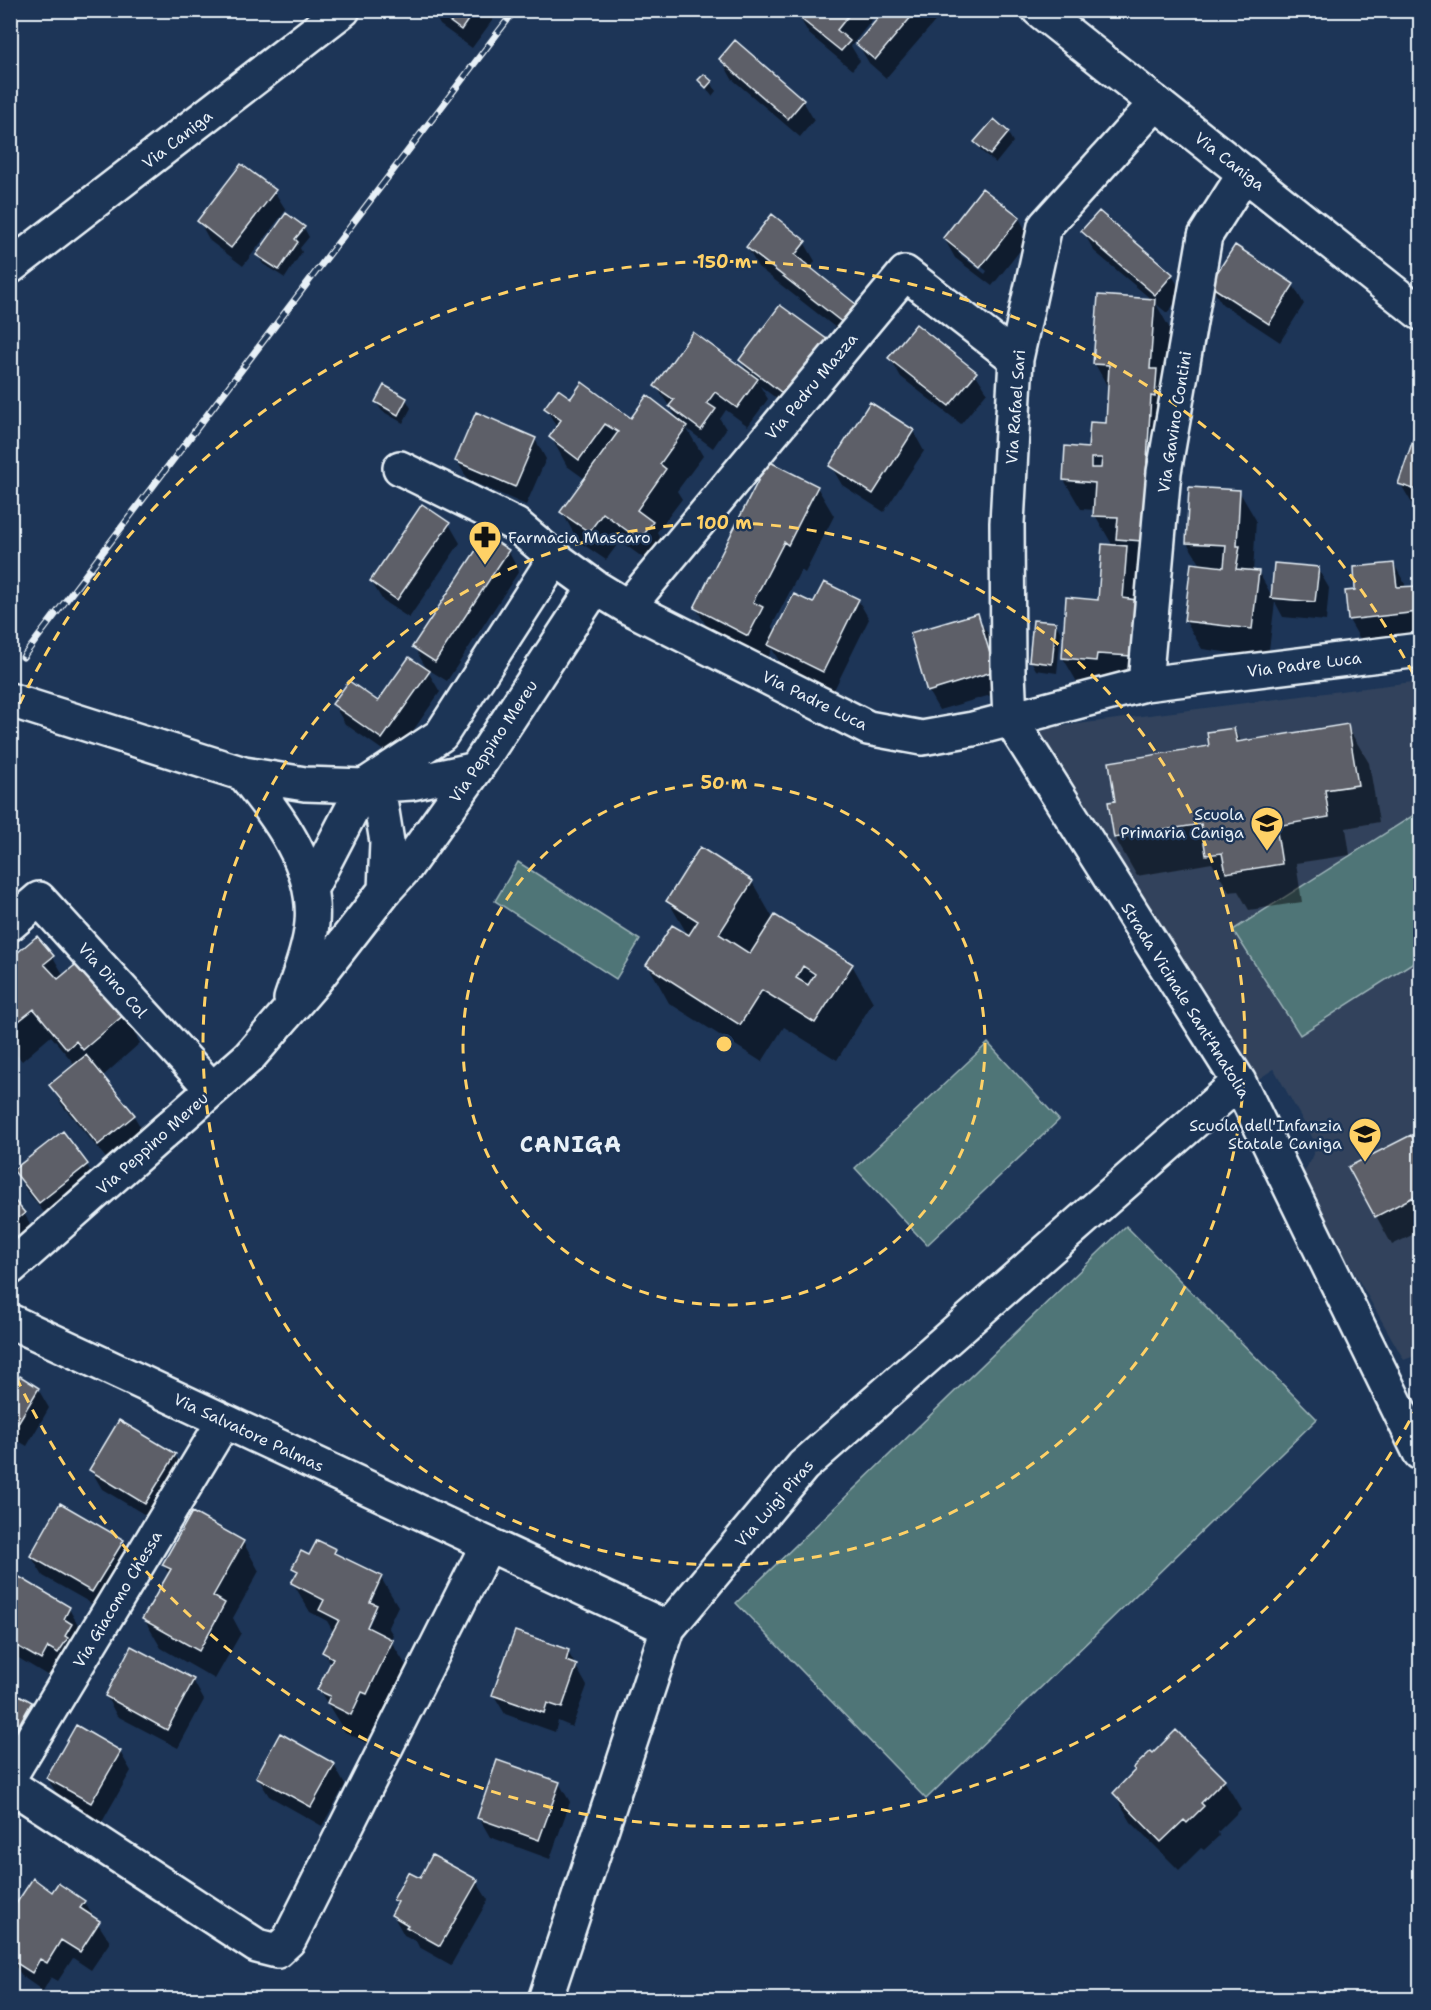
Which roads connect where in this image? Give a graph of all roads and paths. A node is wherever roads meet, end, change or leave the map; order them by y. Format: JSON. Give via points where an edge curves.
{"nodes":[{"id":1,"x":343,"y":10,"type":"edge"},
{"id":2,"x":1039,"y":10,"type":"edge"},
{"id":3,"x":1156,"y":103,"type":"junction"},
{"id":4,"x":1245,"y":173,"type":"junction"},
{"id":5,"x":10,"y":267,"type":"edge"},
{"id":6,"x":1420,"y":313,"type":"edge"},
{"id":7,"x":1016,"y":358,"type":"junction"},
{"id":8,"x":400,"y":468,"type":"dead end"},
{"id":9,"x":555,"y":558,"type":"junction"},
{"id":10,"x":595,"y":587,"type":"junction"},
{"id":11,"x":628,"y":607,"type":"junction"},
{"id":12,"x":1420,"y":650,"type":"edge"},
{"id":13,"x":1145,"y":684,"type":"junction"},
{"id":14,"x":10,"y":700,"type":"edge"},
{"id":15,"x":1010,"y":720,"type":"junction"},
{"id":16,"x":476,"y":769,"type":"junction"},
{"id":17,"x":244,"y":774,"type":"junction"},
{"id":18,"x":364,"y":786,"type":"junction"},
{"id":19,"x":311,"y":888,"type":"junction"},
{"id":20,"x":385,"y":890,"type":"junction"},
{"id":21,"x":10,"y":924,"type":"edge"},
{"id":22,"x":287,"y":1013,"type":"junction"},
{"id":23,"x":1239,"y":1082,"type":"junction"},
{"id":24,"x":212,"y":1089,"type":"junction"},
{"id":25,"x":10,"y":1268,"type":"edge"},
{"id":26,"x":10,"y":1321,"type":"edge"},
{"id":27,"x":224,"y":1421,"type":"junction"},
{"id":28,"x":1420,"y":1453,"type":"edge"},
{"id":29,"x":488,"y":1544,"type":"junction"},
{"id":30,"x":668,"y":1628,"type":"junction"},
{"id":31,"x":10,"y":1776,"type":"edge"},
{"id":32,"x":10,"y":1785,"type":"edge"},
{"id":33,"x":545,"y":2000,"type":"edge"}],
"edges":[{"from":1,"to":5,"type":"street","name":"Via Caniga"},
{"from":2,"to":3,"type":"street","name":"Via Caniga"},
{"from":3,"to":4,"type":"street","name":"Via Caniga"},
{"from":3,"to":7,"type":"street","name":"Via Rafael Sari","via":[[1046,226]]},
{"from":4,"to":6,"type":"street","name":"Via Caniga"},
{"from":4,"to":13,"type":"street","name":"Via Gavino Contini","via":[[1205,236],[1164,472]]},
{"from":7,"to":11,"type":"street","name":"Via Pedru Mazza","via":[[905,273]]},
{"from":7,"to":15,"type":"street","name":"Via Rafael Sari","via":[[1007,523]]},
{"from":8,"to":9,"type":"street","name":"Via Padre Luca","via":[[516,525]]},
{"from":9,"to":10,"type":"street","name":"Via Padre Luca"},
{"from":9,"to":18,"type":"street","via":[[441,735]]},
{"from":10,"to":11,"type":"street","name":"Via Padre Luca"},
{"from":10,"to":16,"type":"street","name":"Via Peppino Mereu"},
{"from":11,"to":15,"type":"street","name":"Via Padre Luca","via":[[868,728],[922,738]]},
{"from":12,"to":13,"type":"street","name":"Via Padre Luca"},
{"from":13,"to":15,"type":"street","name":"Via Padre Luca"},
{"from":14,"to":17,"type":"street"},
{"from":15,"to":23,"type":"street","name":"Strada Vicinale Sant'Anatolia"},
{"from":16,"to":18,"type":"street","via":[[412,783]]},
{"from":16,"to":20,"type":"street","name":"Via Peppino Mereu"},
{"from":17,"to":18,"type":"street","via":[[305,784]]},
{"from":17,"to":19,"type":"street","name":"Via Peppino Mereu","via":[[289,835]]},
{"from":18,"to":19,"type":"street","name":"Via Peppino Mereu"},
{"from":18,"to":20,"type":"street","via":[[381,805],[387,842]]},
{"from":19,"to":22,"type":"street","name":"Via Peppino Mereu","via":[[312,924]]},
{"from":20,"to":22,"type":"street","name":"Via Peppino Mereu"},
{"from":21,"to":24,"type":"street","name":"Via Dino Col","via":[[39,899]]},
{"from":22,"to":24,"type":"street","name":"Via Peppino Mereu","via":[[249,1057]]},
{"from":23,"to":28,"type":"street","name":"Strada Vicinale Sant'Anatolia"},
{"from":23,"to":30,"type":"street","name":"Via Luigi Piras","via":[[803,1467]]},
{"from":24,"to":25,"type":"street","name":"Via Peppino Mereu"},
{"from":26,"to":27,"type":"street","name":"Via Salvatore Palmas"},
{"from":27,"to":29,"type":"street","name":"Via Salvatore Palmas"},
{"from":27,"to":31,"type":"street","name":"Via Giacomo Chessa"},
{"from":29,"to":30,"type":"street","name":"Via Salvatore Palmas"},
{"from":29,"to":32,"type":"street","via":[[289,1940],[277,1951],[257,1946]]},
{"from":30,"to":33,"type":"street","name":"Via Luigi Piras"}]}
